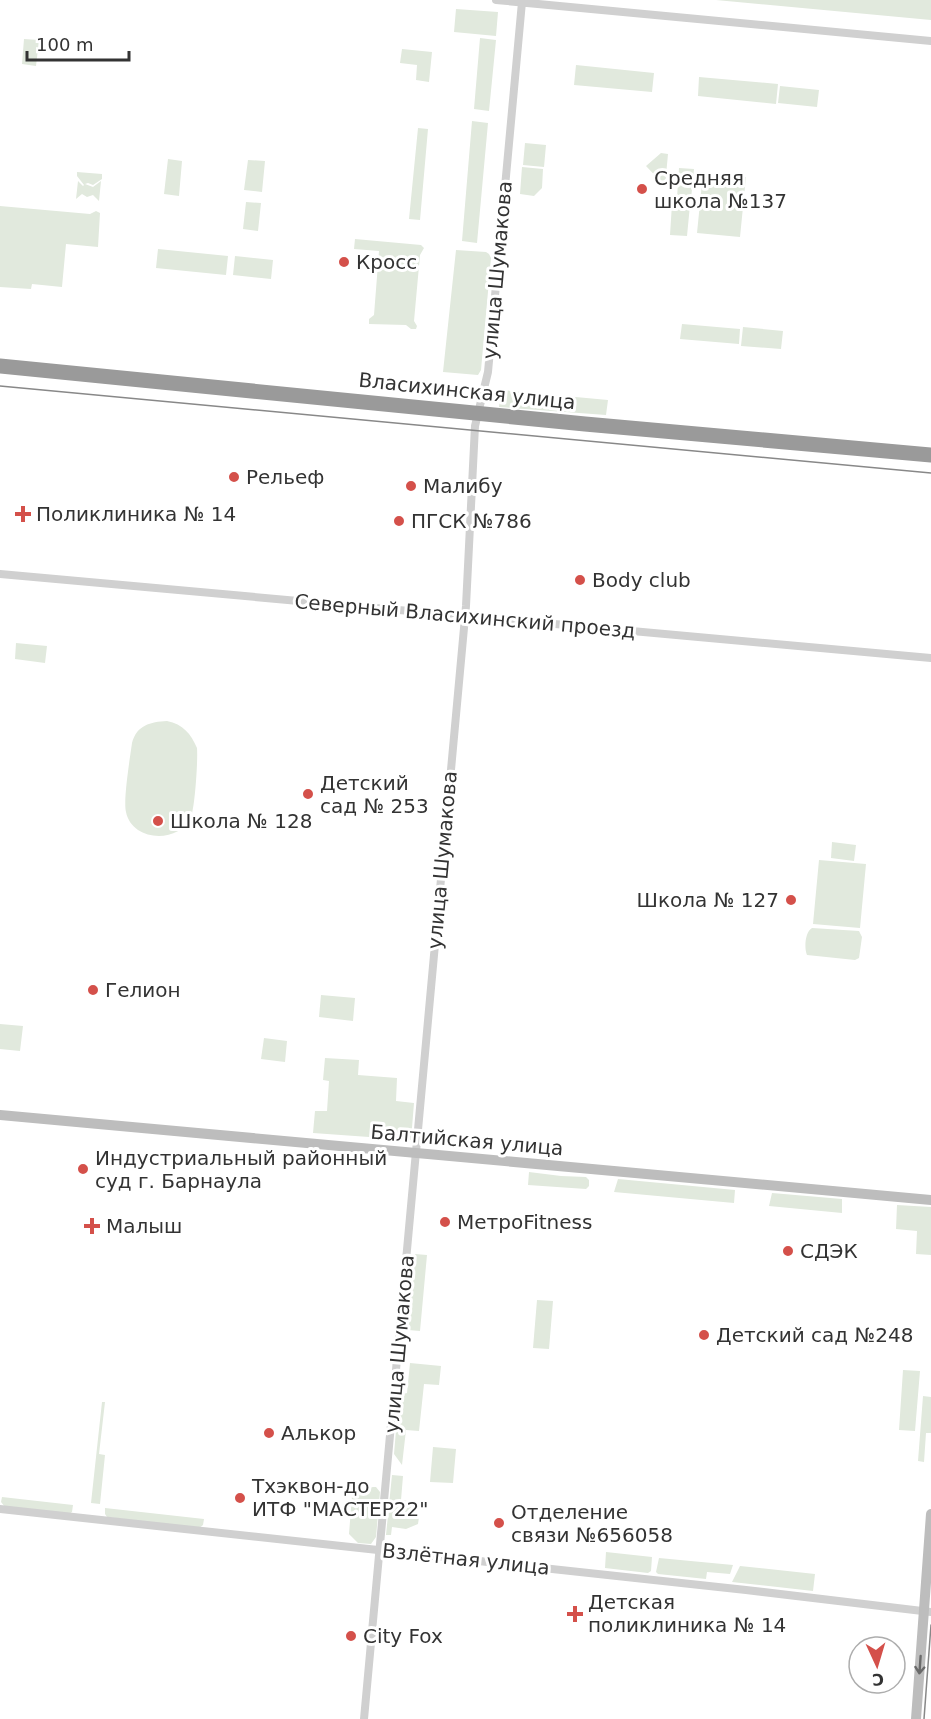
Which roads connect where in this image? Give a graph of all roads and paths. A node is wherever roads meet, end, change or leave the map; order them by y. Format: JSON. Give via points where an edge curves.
{"nodes":[{"id":1,"x":496,"y":0,"type":"edge"},
{"id":2,"x":522,"y":2,"type":"junction"},
{"id":3,"x":931,"y":41,"type":"edge"},
{"id":4,"x":0,"y":366,"type":"edge"},
{"id":5,"x":479,"y":413,"type":"junction"},
{"id":6,"x":931,"y":455,"type":"edge"},
{"id":7,"x":0,"y":574,"type":"edge"},
{"id":8,"x":464,"y":615,"type":"junction"},
{"id":9,"x":931,"y":658,"type":"edge"},
{"id":10,"x":0,"y":1115,"type":"edge"},
{"id":11,"x":416,"y":1153,"type":"junction"},
{"id":12,"x":931,"y":1200,"type":"edge"},
{"id":13,"x":0,"y":1509,"type":"edge"},
{"id":14,"x":931,"y":1514,"type":"edge"},
{"id":15,"x":379,"y":1550,"type":"junction"},
{"id":16,"x":927,"y":1611,"type":"edge"},
{"id":17,"x":364,"y":1719,"type":"edge"},
{"id":18,"x":916,"y":1719,"type":"edge"}],
"edges":[{"from":1,"to":2,"type":"street"},
{"from":2,"to":3,"type":"street"},
{"from":2,"to":5,"type":"street","name":"улица Шумакова","via":[[488,372]]},
{"from":4,"to":5,"type":"highway","name":"Власихинская улица"},
{"from":5,"to":6,"type":"highway","name":"Власихинская улица"},
{"from":5,"to":8,"type":"street","name":"улица Шумакова","via":[[475,426]]},
{"from":7,"to":8,"type":"street","name":"Северный Власихинский проезд"},
{"from":8,"to":9,"type":"street","name":"Северный Власихинский проезд"},
{"from":8,"to":11,"type":"street","name":"улица Шумакова"},
{"from":10,"to":11,"type":"main road","name":"Балтийская улица"},
{"from":11,"to":12,"type":"main road","name":"Балтийская улица"},
{"from":11,"to":15,"type":"street","name":"улица Шумакова"},
{"from":13,"to":15,"type":"street","name":"Взлётная улица"},
{"from":14,"to":16,"type":"main road"},
{"from":15,"to":16,"type":"street","name":"Взлётная улица"},
{"from":15,"to":17,"type":"street","name":"улица Шумакова"},
{"from":16,"to":18,"type":"main road","one_way":true}]}
